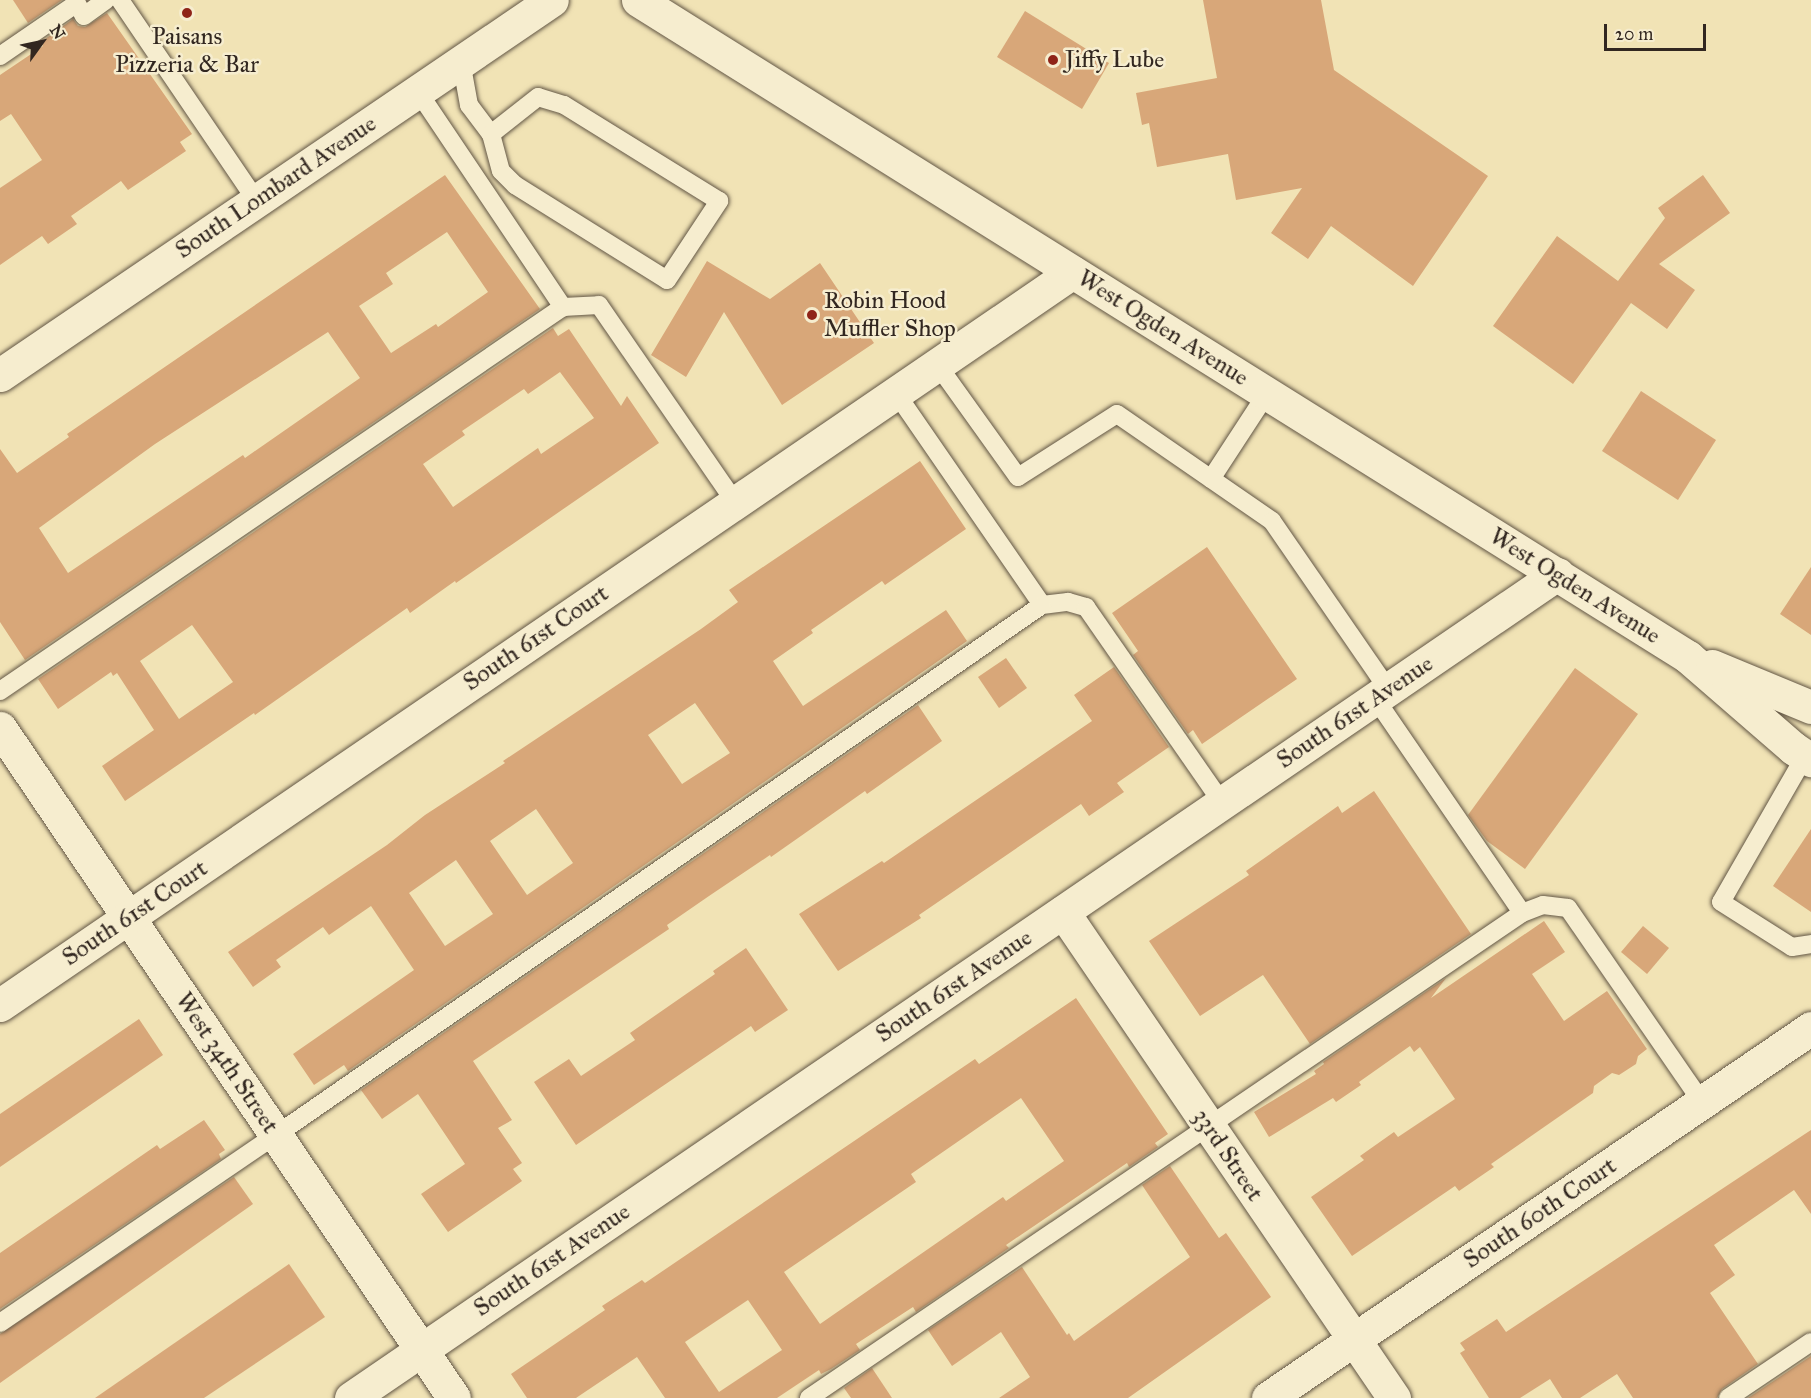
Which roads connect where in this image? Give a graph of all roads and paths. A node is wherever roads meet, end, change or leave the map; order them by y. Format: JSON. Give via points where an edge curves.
{"nodes":[{"id":1,"x":106,"y":0,"type":"edge"},
{"id":2,"x":120,"y":0,"type":"edge"},
{"id":3,"x":552,"y":0,"type":"edge"},
{"id":4,"x":638,"y":0,"type":"edge"},
{"id":5,"x":76,"y":2,"type":"edge"},
{"id":6,"x":0,"y":56,"type":"edge"},
{"id":7,"x":461,"y":61,"type":"junction"},
{"id":8,"x":417,"y":90,"type":"junction"},
{"id":9,"x":491,"y":134,"type":"junction"},
{"id":10,"x":256,"y":200,"type":"junction"},
{"id":11,"x":1072,"y":272,"type":"junction"},
{"id":12,"x":563,"y":307,"type":"junction"},
{"id":13,"x":937,"y":364,"type":"junction"},
{"id":14,"x":0,"y":375,"type":"edge"},
{"id":15,"x":896,"y":393,"type":"junction"},
{"id":16,"x":1268,"y":393,"type":"junction"},
{"id":17,"x":1211,"y":479,"type":"junction"},
{"id":18,"x":735,"y":502,"type":"junction"},
{"id":19,"x":1557,"y":574,"type":"junction"},
{"id":20,"x":1042,"y":605,"type":"junction"},
{"id":21,"x":1688,"y":657,"type":"junction"},
{"id":22,"x":0,"y":691,"type":"edge"},
{"id":23,"x":1382,"y":694,"type":"junction"},
{"id":24,"x":1811,"y":707,"type":"edge"},
{"id":25,"x":0,"y":728,"type":"edge"},
{"id":26,"x":1808,"y":758,"type":"edge"},
{"id":27,"x":1222,"y":803,"type":"junction"},
{"id":28,"x":1063,"y":912,"type":"junction"},
{"id":29,"x":1522,"y":913,"type":"junction"},
{"id":30,"x":129,"y":917,"type":"junction"},
{"id":31,"x":1811,"y":944,"type":"edge"},
{"id":32,"x":0,"y":1005,"type":"edge"},
{"id":33,"x":1811,"y":1028,"type":"edge"},
{"id":34,"x":1702,"y":1102,"type":"junction"},
{"id":35,"x":1209,"y":1126,"type":"junction"},
{"id":36,"x":276,"y":1135,"type":"junction"},
{"id":37,"x":0,"y":1323,"type":"edge"},
{"id":38,"x":1354,"y":1340,"type":"junction"},
{"id":39,"x":1811,"y":1342,"type":"edge"},
{"id":40,"x":422,"y":1350,"type":"junction"},
{"id":41,"x":351,"y":1398,"type":"edge"},
{"id":42,"x":454,"y":1398,"type":"edge"},
{"id":43,"x":809,"y":1398,"type":"edge"},
{"id":44,"x":1268,"y":1398,"type":"edge"},
{"id":45,"x":1394,"y":1398,"type":"edge"},
{"id":46,"x":1728,"y":1398,"type":"edge"}],
"edges":[{"from":1,"to":5,"type":"lane","via":[[84,16]]},
{"from":2,"to":10,"type":"lane"},
{"from":3,"to":7,"type":"street","name":"South Lombard Avenue"},
{"from":4,"to":11,"type":"street","name":"West Ogden Avenue"},
{"from":5,"to":6,"type":"lane"},
{"from":7,"to":8,"type":"street","name":"South Lombard Avenue"},
{"from":7,"to":9,"type":"lane","via":[[469,105]]},
{"from":8,"to":10,"type":"street","name":"South Lombard Avenue"},
{"from":8,"to":12,"type":"lane"},
{"from":9,"to":9,"type":"lane","via":[[501,171],[514,185],[667,280],[719,201],[564,105],[538,97]]},
{"from":10,"to":14,"type":"street","name":"South Lombard Avenue"},
{"from":11,"to":13,"type":"street","name":"South 61st Court"},
{"from":11,"to":16,"type":"street","name":"West Ogden Avenue"},
{"from":12,"to":18,"type":"lane","via":[[599,305]]},
{"from":12,"to":22,"type":"lane"},
{"from":13,"to":15,"type":"street","name":"South 61st Court"},
{"from":13,"to":17,"type":"lane","via":[[1018,477],[1117,414]]},
{"from":15,"to":18,"type":"street","name":"South 61st Court"},
{"from":15,"to":20,"type":"lane"},
{"from":16,"to":17,"type":"lane"},
{"from":16,"to":19,"type":"street","name":"West Ogden Avenue"},
{"from":17,"to":23,"type":"lane","via":[[1272,521]]},
{"from":18,"to":30,"type":"street","name":"South 61st Court"},
{"from":19,"to":21,"type":"street","name":"West Ogden Avenue"},
{"from":19,"to":23,"type":"street","name":"South 61st Avenue"},
{"from":20,"to":27,"type":"lane","via":[[1068,602],[1086,606]]},
{"from":20,"to":36,"type":"lane"},
{"from":21,"to":24,"type":"street","name":"West Ogden Avenue"},
{"from":21,"to":26,"type":"street","name":"West Ogden Avenue"},
{"from":23,"to":27,"type":"street","name":"South 61st Avenue"},
{"from":23,"to":29,"type":"lane"},
{"from":25,"to":30,"type":"street","name":"West 34th Street"},
{"from":26,"to":31,"type":"lane","via":[[1721,902],[1792,947]]},
{"from":27,"to":28,"type":"street","name":"South 61st Avenue"},
{"from":28,"to":35,"type":"street","name":"33rd Street"},
{"from":28,"to":40,"type":"street","name":"South 61st Avenue"},
{"from":29,"to":34,"type":"lane","via":[[1543,905],[1568,908]]},
{"from":29,"to":35,"type":"lane"},
{"from":30,"to":32,"type":"street","name":"South 61st Court"},
{"from":30,"to":36,"type":"street","name":"West 34th Street"},
{"from":33,"to":34,"type":"street","name":"South 60th Court"},
{"from":34,"to":38,"type":"street","name":"South 60th Court"},
{"from":35,"to":38,"type":"street","name":"33rd Street"},
{"from":35,"to":43,"type":"lane"},
{"from":36,"to":37,"type":"lane"},
{"from":36,"to":40,"type":"street","name":"West 34th Street"},
{"from":38,"to":44,"type":"street","name":"South 60th Court"},
{"from":38,"to":45,"type":"street","name":"33rd Street"},
{"from":39,"to":46,"type":"lane"},
{"from":40,"to":41,"type":"street","name":"South 61st Avenue"},
{"from":40,"to":42,"type":"street","name":"West 34th Street"}]}
